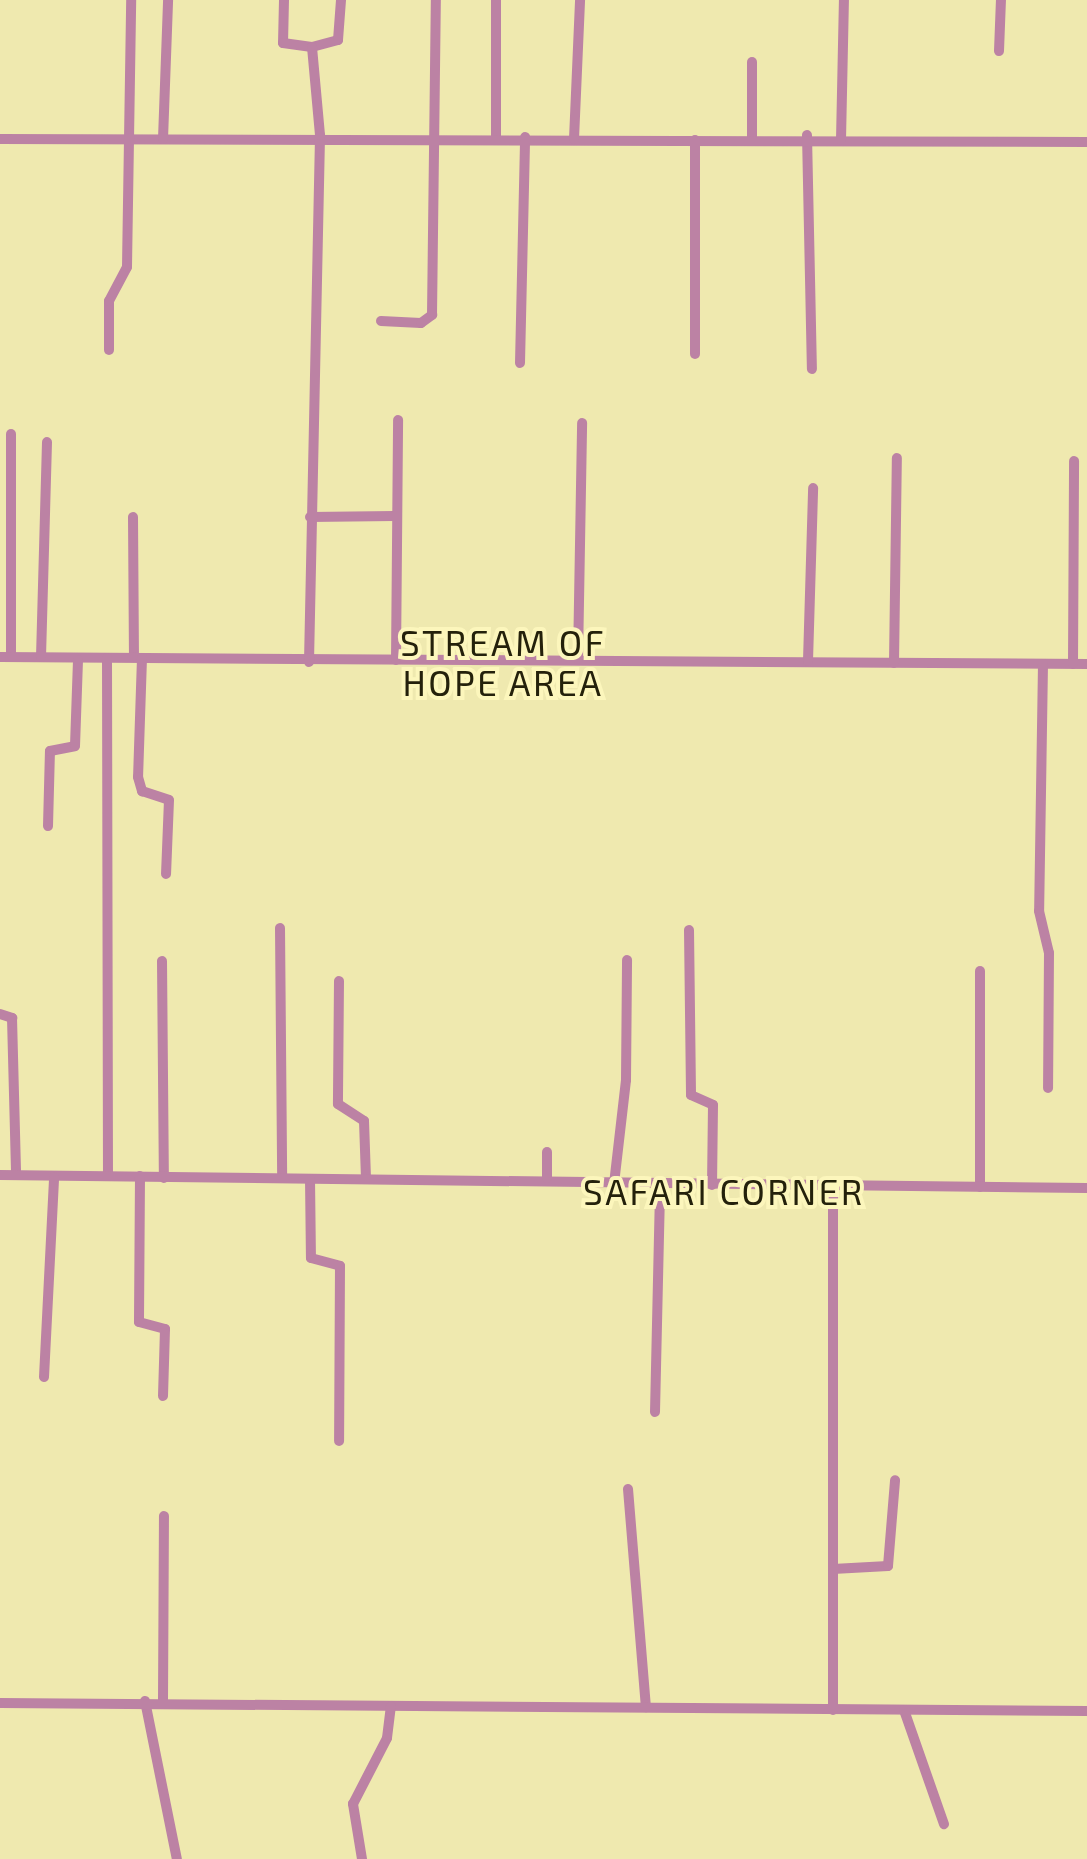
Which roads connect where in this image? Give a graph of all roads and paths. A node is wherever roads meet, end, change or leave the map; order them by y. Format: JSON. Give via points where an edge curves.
{"nodes":[{"id":1,"x":131,"y":0,"type":"edge"},
{"id":2,"x":168,"y":0,"type":"edge"},
{"id":3,"x":284,"y":0,"type":"edge"},
{"id":4,"x":340,"y":0,"type":"edge"},
{"id":5,"x":436,"y":0,"type":"edge"},
{"id":6,"x":496,"y":0,"type":"edge"},
{"id":7,"x":580,"y":0,"type":"edge"},
{"id":8,"x":844,"y":0,"type":"edge"},
{"id":9,"x":1001,"y":0,"type":"edge"},
{"id":10,"x":312,"y":47,"type":"junction"},
{"id":11,"x":999,"y":52,"type":"dead end"},
{"id":12,"x":752,"y":62,"type":"dead end"},
{"id":13,"x":320,"y":135,"type":"junction"},
{"id":14,"x":433,"y":136,"type":"junction"},
{"id":15,"x":808,"y":136,"type":"junction"},
{"id":16,"x":496,"y":137,"type":"junction"},
{"id":17,"x":525,"y":137,"type":"junction"},
{"id":18,"x":752,"y":137,"type":"junction"},
{"id":19,"x":0,"y":139,"type":"edge"},
{"id":20,"x":132,"y":139,"type":"junction"},
{"id":21,"x":162,"y":139,"type":"junction"},
{"id":22,"x":574,"y":139,"type":"junction"},
{"id":23,"x":695,"y":140,"type":"junction"},
{"id":24,"x":841,"y":140,"type":"junction"},
{"id":25,"x":1087,"y":142,"type":"edge"},
{"id":26,"x":381,"y":321,"type":"dead end"},
{"id":27,"x":109,"y":350,"type":"dead end"},
{"id":28,"x":695,"y":354,"type":"dead end"},
{"id":29,"x":520,"y":364,"type":"dead end"},
{"id":30,"x":812,"y":369,"type":"dead end"},
{"id":31,"x":398,"y":420,"type":"dead end"},
{"id":32,"x":582,"y":424,"type":"dead end"},
{"id":33,"x":11,"y":434,"type":"dead end"},
{"id":34,"x":47,"y":442,"type":"dead end"},
{"id":35,"x":897,"y":458,"type":"dead end"},
{"id":36,"x":1074,"y":461,"type":"dead end"},
{"id":37,"x":813,"y":488,"type":"dead end"},
{"id":38,"x":394,"y":516,"type":"junction"},
{"id":39,"x":133,"y":517,"type":"dead end"},
{"id":40,"x":310,"y":517,"type":"junction"},
{"id":41,"x":6,"y":657,"type":"edge"},
{"id":42,"x":41,"y":657,"type":"junction"},
{"id":43,"x":107,"y":658,"type":"junction"},
{"id":44,"x":138,"y":658,"type":"junction"},
{"id":45,"x":578,"y":659,"type":"junction"},
{"id":46,"x":78,"y":660,"type":"junction"},
{"id":47,"x":396,"y":660,"type":"junction"},
{"id":48,"x":808,"y":661,"type":"junction"},
{"id":49,"x":309,"y":662,"type":"junction"},
{"id":50,"x":894,"y":662,"type":"junction"},
{"id":51,"x":1043,"y":664,"type":"junction"},
{"id":52,"x":1074,"y":664,"type":"junction"},
{"id":53,"x":1087,"y":664,"type":"edge"},
{"id":54,"x":48,"y":826,"type":"dead end"},
{"id":55,"x":166,"y":874,"type":"dead end"},
{"id":56,"x":280,"y":928,"type":"dead end"},
{"id":57,"x":688,"y":930,"type":"dead end"},
{"id":58,"x":626,"y":960,"type":"dead end"},
{"id":59,"x":162,"y":961,"type":"dead end"},
{"id":60,"x":980,"y":971,"type":"dead end"},
{"id":61,"x":339,"y":981,"type":"dead end"},
{"id":62,"x":0,"y":1014,"type":"edge"},
{"id":63,"x":1048,"y":1088,"type":"dead end"},
{"id":64,"x":547,"y":1152,"type":"dead end"},
{"id":65,"x":16,"y":1174,"type":"junction"},
{"id":66,"x":108,"y":1174,"type":"junction"},
{"id":67,"x":0,"y":1175,"type":"edge"},
{"id":68,"x":54,"y":1176,"type":"junction"},
{"id":69,"x":140,"y":1176,"type":"junction"},
{"id":70,"x":164,"y":1178,"type":"junction"},
{"id":71,"x":282,"y":1178,"type":"junction"},
{"id":72,"x":366,"y":1178,"type":"junction"},
{"id":73,"x":547,"y":1178,"type":"junction"},
{"id":74,"x":310,"y":1179,"type":"junction"},
{"id":75,"x":614,"y":1184,"type":"junction"},
{"id":76,"x":660,"y":1184,"type":"junction"},
{"id":77,"x":712,"y":1185,"type":"junction"},
{"id":78,"x":833,"y":1185,"type":"junction"},
{"id":79,"x":980,"y":1187,"type":"junction"},
{"id":80,"x":1087,"y":1188,"type":"edge"},
{"id":81,"x":44,"y":1377,"type":"dead end"},
{"id":82,"x":163,"y":1396,"type":"dead end"},
{"id":83,"x":655,"y":1412,"type":"dead end"},
{"id":84,"x":339,"y":1441,"type":"dead end"},
{"id":85,"x":895,"y":1480,"type":"dead end"},
{"id":86,"x":628,"y":1489,"type":"dead end"},
{"id":87,"x":164,"y":1516,"type":"dead end"},
{"id":88,"x":833,"y":1569,"type":"junction"},
{"id":89,"x":145,"y":1701,"type":"junction"},
{"id":90,"x":163,"y":1702,"type":"junction"},
{"id":91,"x":0,"y":1703,"type":"edge"},
{"id":92,"x":392,"y":1706,"type":"junction"},
{"id":93,"x":646,"y":1707,"type":"junction"},
{"id":94,"x":832,"y":1710,"type":"junction"},
{"id":95,"x":904,"y":1710,"type":"junction"},
{"id":96,"x":1087,"y":1711,"type":"edge"},
{"id":97,"x":944,"y":1824,"type":"dead end"},
{"id":98,"x":177,"y":1859,"type":"edge"},
{"id":99,"x":362,"y":1859,"type":"edge"}],
"edges":[{"from":1,"to":20,"type":"street"},
{"from":2,"to":21,"type":"street"},
{"from":3,"to":10,"type":"street","via":[[284,42]]},
{"from":4,"to":10,"type":"street","via":[[338,40]]},
{"from":5,"to":14,"type":"street"},
{"from":6,"to":16,"type":"street"},
{"from":7,"to":22,"type":"street"},
{"from":8,"to":24,"type":"street"},
{"from":9,"to":11,"type":"street"},
{"from":10,"to":13,"type":"street"},
{"from":12,"to":18,"type":"street"},
{"from":13,"to":14,"type":"street"},
{"from":13,"to":21,"type":"street"},
{"from":13,"to":40,"type":"street"},
{"from":14,"to":16,"type":"street"},
{"from":14,"to":26,"type":"street","via":[[432,315],[421,323]]},
{"from":15,"to":18,"type":"street"},
{"from":15,"to":24,"type":"street"},
{"from":15,"to":30,"type":"street"},
{"from":16,"to":17,"type":"street"},
{"from":17,"to":22,"type":"street"},
{"from":17,"to":29,"type":"street"},
{"from":18,"to":23,"type":"street"},
{"from":19,"to":20,"type":"street"},
{"from":20,"to":21,"type":"street"},
{"from":20,"to":27,"type":"street","via":[[126,267],[109,301]]},
{"from":22,"to":23,"type":"street"},
{"from":23,"to":28,"type":"street"},
{"from":24,"to":25,"type":"street"},
{"from":31,"to":38,"type":"street"},
{"from":32,"to":45,"type":"street"},
{"from":33,"to":41,"type":"street"},
{"from":34,"to":42,"type":"street"},
{"from":35,"to":50,"type":"street"},
{"from":36,"to":52,"type":"street"},
{"from":37,"to":48,"type":"street"},
{"from":38,"to":40,"type":"street"},
{"from":38,"to":47,"type":"street"},
{"from":39,"to":44,"type":"street"},
{"from":40,"to":49,"type":"street"},
{"from":41,"to":42,"type":"street"},
{"from":42,"to":46,"type":"street"},
{"from":43,"to":44,"type":"street"},
{"from":43,"to":46,"type":"street"},
{"from":43,"to":66,"type":"street"},
{"from":44,"to":49,"type":"street"},
{"from":44,"to":55,"type":"street","via":[[138,783],[169,800]]},
{"from":45,"to":47,"type":"street"},
{"from":45,"to":48,"type":"street"},
{"from":46,"to":54,"type":"street","via":[[76,741],[50,750]]},
{"from":47,"to":49,"type":"street"},
{"from":48,"to":50,"type":"street"},
{"from":50,"to":51,"type":"street"},
{"from":51,"to":52,"type":"street"},
{"from":51,"to":63,"type":"street","via":[[1039,911],[1049,953]]},
{"from":52,"to":53,"type":"street"},
{"from":56,"to":71,"type":"street"},
{"from":57,"to":77,"type":"street","via":[[691,1095],[714,1105]]},
{"from":58,"to":75,"type":"street","via":[[626,1080]]},
{"from":59,"to":70,"type":"street"},
{"from":60,"to":79,"type":"street"},
{"from":61,"to":72,"type":"street","via":[[338,1104],[364,1121]]},
{"from":62,"to":65,"type":"street","via":[[12,1018]]},
{"from":64,"to":73,"type":"street"},
{"from":65,"to":67,"type":"street"},
{"from":65,"to":68,"type":"street"},
{"from":66,"to":68,"type":"street"},
{"from":66,"to":69,"type":"street"},
{"from":68,"to":81,"type":"street"},
{"from":69,"to":70,"type":"street"},
{"from":69,"to":82,"type":"street","via":[[139,1322],[165,1329]]},
{"from":70,"to":71,"type":"street"},
{"from":71,"to":74,"type":"street"},
{"from":72,"to":73,"type":"street"},
{"from":72,"to":74,"type":"street"},
{"from":73,"to":75,"type":"street"},
{"from":74,"to":84,"type":"street","via":[[311,1258],[340,1266]]},
{"from":75,"to":76,"type":"street"},
{"from":76,"to":77,"type":"street"},
{"from":76,"to":83,"type":"street"},
{"from":77,"to":78,"type":"street"},
{"from":78,"to":79,"type":"street"},
{"from":78,"to":88,"type":"street"},
{"from":79,"to":80,"type":"street"},
{"from":85,"to":88,"type":"street","via":[[888,1566]]},
{"from":86,"to":93,"type":"street"},
{"from":87,"to":90,"type":"street"},
{"from":88,"to":94,"type":"street"},
{"from":89,"to":90,"type":"street"},
{"from":89,"to":91,"type":"street"},
{"from":89,"to":98,"type":"street"},
{"from":90,"to":92,"type":"street"},
{"from":92,"to":93,"type":"street"},
{"from":92,"to":99,"type":"street","via":[[387,1738],[353,1804]]},
{"from":93,"to":94,"type":"street"},
{"from":94,"to":95,"type":"street"},
{"from":95,"to":96,"type":"street"},
{"from":95,"to":97,"type":"street"}]}
